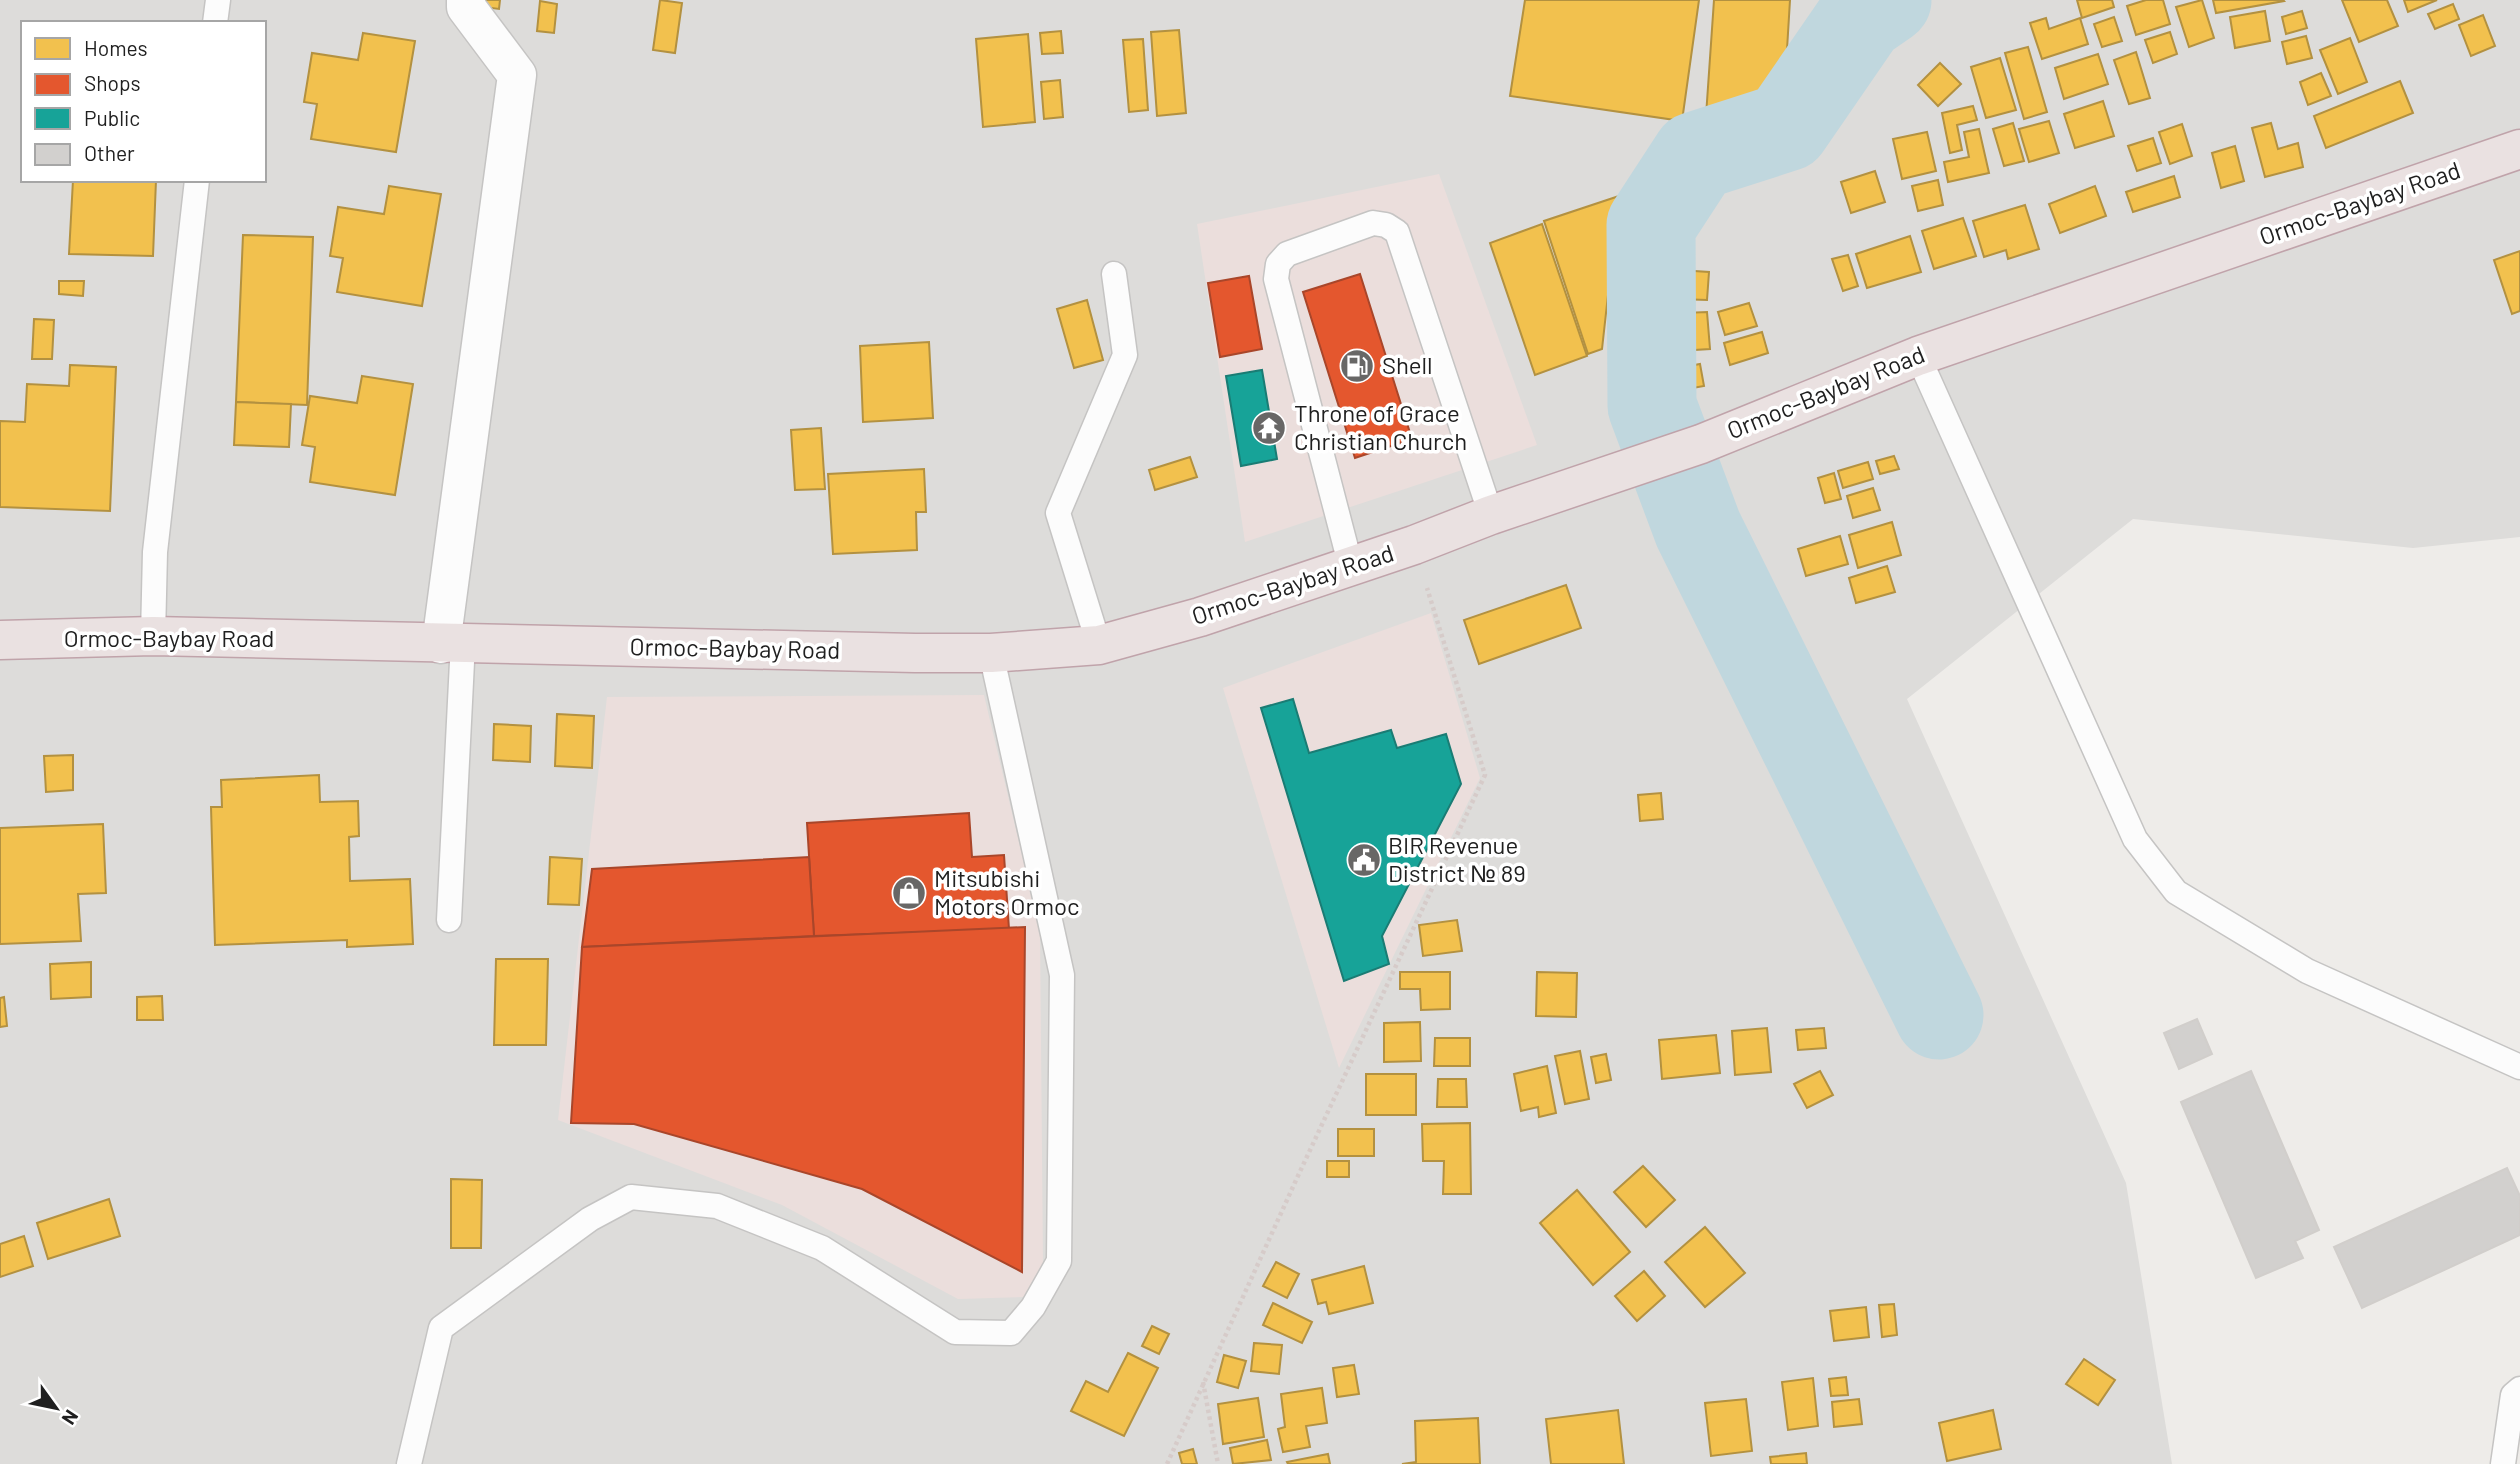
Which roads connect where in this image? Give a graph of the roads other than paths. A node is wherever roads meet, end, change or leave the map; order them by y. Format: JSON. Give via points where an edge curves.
{"nodes":[{"id":1,"x":218,"y":0,"type":"edge"},
{"id":2,"x":466,"y":0,"type":"edge"},
{"id":3,"x":215,"y":21,"type":"edge"},
{"id":4,"x":2520,"y":149,"type":"edge"},
{"id":5,"x":197,"y":182,"type":"edge"},
{"id":6,"x":1114,"y":274,"type":"dead end"},
{"id":7,"x":1918,"y":356,"type":"junction"},
{"id":8,"x":1491,"y":515,"type":"junction"},
{"id":9,"x":1351,"y":567,"type":"junction"},
{"id":10,"x":153,"y":636,"type":"junction"},
{"id":11,"x":0,"y":640,"type":"edge"},
{"id":12,"x":452,"y":643,"type":"junction"},
{"id":13,"x":1099,"y":645,"type":"junction"},
{"id":14,"x":991,"y":653,"type":"junction"},
{"id":15,"x":449,"y":920,"type":"dead end"},
{"id":16,"x":2520,"y":1067,"type":"edge"},
{"id":17,"x":2520,"y":1389,"type":"edge"},
{"id":18,"x":409,"y":1464,"type":"edge"},
{"id":19,"x":2504,"y":1464,"type":"edge"}],
"edges":[{"from":1,"to":3,"type":"lane"},
{"from":2,"to":12,"type":"street","via":[[517,75]]},
{"from":4,"to":7,"type":"highway","name":"Ormoc-Baybay Road"},
{"from":5,"to":10,"type":"lane","via":[[155,552]]},
{"from":6,"to":13,"type":"lane","via":[[1125,355],[1058,513]]},
{"from":7,"to":8,"type":"highway","name":"Ormoc-Baybay Road","via":[[1701,444]]},
{"from":7,"to":16,"type":"lane","via":[[2134,839],[2176,892],[2306,971]]},
{"from":8,"to":9,"type":"highway","name":"Ormoc-Baybay Road"},
{"from":8,"to":9,"type":"lane","via":[[1397,232],[1373,223],[1287,254],[1278,264],[1276,279]]},
{"from":9,"to":13,"type":"highway","name":"Ormoc-Baybay Road"},
{"from":10,"to":11,"type":"highway","name":"Ormoc-Baybay Road"},
{"from":10,"to":12,"type":"highway","name":"Ormoc-Baybay Road"},
{"from":12,"to":14,"type":"highway","name":"Ormoc-Baybay Road"},
{"from":12,"to":15,"type":"lane"},
{"from":13,"to":14,"type":"highway","name":"Ormoc-Baybay Road"},
{"from":14,"to":18,"type":"lane","via":[[1062,975],[1059,1261],[1033,1307],[1011,1333],[955,1332],[822,1248],[717,1206],[631,1197],[590,1219],[441,1328]]},
{"from":17,"to":19,"type":"lane","via":[[2513,1395]]}]}
